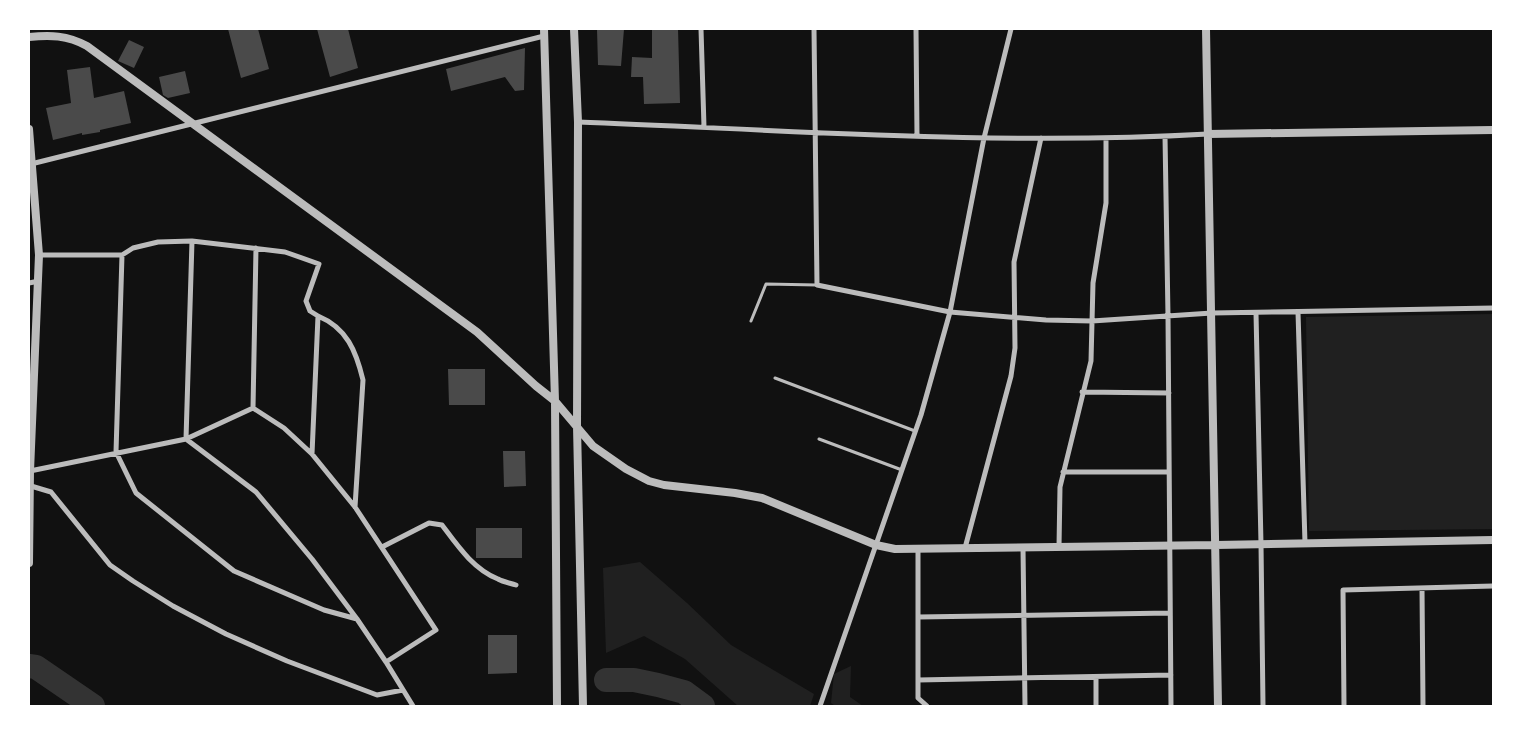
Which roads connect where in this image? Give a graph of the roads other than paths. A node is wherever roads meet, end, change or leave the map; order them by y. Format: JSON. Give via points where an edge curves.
{"nodes":[{"id":1,"x":574,"y":29,"type":"edge"},
{"id":2,"x":701,"y":29,"type":"edge"},
{"id":3,"x":814,"y":29,"type":"edge"},
{"id":4,"x":916,"y":29,"type":"edge"},
{"id":5,"x":1011,"y":29,"type":"edge"},
{"id":6,"x":1206,"y":29,"type":"edge"},
{"id":7,"x":544,"y":33,"type":"edge"},
{"id":8,"x":29,"y":37,"type":"edge"},
{"id":9,"x":578,"y":122,"type":"junction"},
{"id":10,"x":193,"y":124,"type":"junction"},
{"id":11,"x":704,"y":127,"type":"junction"},
{"id":12,"x":29,"y":128,"type":"edge"},
{"id":13,"x":1493,"y":130,"type":"edge"},
{"id":14,"x":814,"y":132,"type":"junction"},
{"id":15,"x":1208,"y":134,"type":"junction"},
{"id":16,"x":917,"y":136,"type":"junction"},
{"id":17,"x":1165,"y":136,"type":"junction"},
{"id":18,"x":984,"y":138,"type":"junction"},
{"id":19,"x":1041,"y":138,"type":"junction"},
{"id":20,"x":1106,"y":138,"type":"junction"},
{"id":21,"x":30,"y":152,"type":"edge"},
{"id":22,"x":31,"y":164,"type":"junction"},
{"id":23,"x":192,"y":241,"type":"junction"},
{"id":24,"x":256,"y":248,"type":"junction"},
{"id":25,"x":122,"y":255,"type":"junction"},
{"id":26,"x":39,"y":256,"type":"junction"},
{"id":27,"x":38,"y":281,"type":"junction"},
{"id":28,"x":29,"y":283,"type":"edge"},
{"id":29,"x":817,"y":285,"type":"junction"},
{"id":30,"x":1493,"y":308,"type":"edge"},
{"id":31,"x":950,"y":312,"type":"junction"},
{"id":32,"x":1298,"y":312,"type":"junction"},
{"id":33,"x":1212,"y":313,"type":"junction"},
{"id":34,"x":1256,"y":313,"type":"junction"},
{"id":35,"x":318,"y":316,"type":"junction"},
{"id":36,"x":1168,"y":316,"type":"junction"},
{"id":37,"x":1014,"y":318,"type":"junction"},
{"id":38,"x":1092,"y":320,"type":"junction"},
{"id":39,"x":751,"y":321,"type":"dead end"},
{"id":40,"x":774,"y":378,"type":"dead end"},
{"id":41,"x":1082,"y":392,"type":"junction"},
{"id":42,"x":1168,"y":393,"type":"junction"},
{"id":43,"x":555,"y":401,"type":"junction"},
{"id":44,"x":253,"y":408,"type":"junction"},
{"id":45,"x":577,"y":426,"type":"junction"},
{"id":46,"x":915,"y":431,"type":"junction"},
{"id":47,"x":186,"y":439,"type":"junction"},
{"id":48,"x":819,"y":439,"type":"dead end"},
{"id":49,"x":116,"y":452,"type":"junction"},
{"id":50,"x":312,"y":454,"type":"junction"},
{"id":51,"x":902,"y":470,"type":"junction"},
{"id":52,"x":29,"y":471,"type":"edge"},
{"id":53,"x":1063,"y":472,"type":"junction"},
{"id":54,"x":1169,"y":472,"type":"junction"},
{"id":55,"x":31,"y":486,"type":"junction"},
{"id":56,"x":355,"y":508,"type":"junction"},
{"id":57,"x":1493,"y":540,"type":"edge"},
{"id":58,"x":1305,"y":543,"type":"junction"},
{"id":59,"x":1261,"y":544,"type":"junction"},
{"id":60,"x":876,"y":545,"type":"junction"},
{"id":61,"x":1216,"y":545,"type":"junction"},
{"id":62,"x":1169,"y":546,"type":"junction"},
{"id":63,"x":382,"y":547,"type":"junction"},
{"id":64,"x":1059,"y":547,"type":"junction"},
{"id":65,"x":965,"y":548,"type":"junction"},
{"id":66,"x":1023,"y":548,"type":"junction"},
{"id":67,"x":918,"y":549,"type":"junction"},
{"id":68,"x":29,"y":563,"type":"edge"},
{"id":69,"x":516,"y":585,"type":"dead end"},
{"id":70,"x":1493,"y":586,"type":"edge"},
{"id":71,"x":1422,"y":588,"type":"junction"},
{"id":72,"x":1170,"y":613,"type":"junction"},
{"id":73,"x":1024,"y":616,"type":"junction"},
{"id":74,"x":918,"y":617,"type":"junction"},
{"id":75,"x":357,"y":619,"type":"junction"},
{"id":76,"x":386,"y":662,"type":"junction"},
{"id":77,"x":1171,"y":675,"type":"junction"},
{"id":78,"x":1096,"y":677,"type":"junction"},
{"id":79,"x":1025,"y":678,"type":"junction"},
{"id":80,"x":918,"y":680,"type":"junction"},
{"id":81,"x":403,"y":690,"type":"junction"},
{"id":82,"x":413,"y":706,"type":"edge"},
{"id":83,"x":557,"y":706,"type":"edge"},
{"id":84,"x":583,"y":706,"type":"edge"},
{"id":85,"x":820,"y":706,"type":"edge"},
{"id":86,"x":927,"y":706,"type":"edge"},
{"id":87,"x":1025,"y":706,"type":"edge"},
{"id":88,"x":1096,"y":706,"type":"edge"},
{"id":89,"x":1171,"y":706,"type":"edge"},
{"id":90,"x":1218,"y":706,"type":"edge"},
{"id":91,"x":1263,"y":706,"type":"edge"},
{"id":92,"x":1344,"y":706,"type":"edge"},
{"id":93,"x":1423,"y":706,"type":"edge"}],
"edges":[{"from":1,"to":9,"type":"street"},
{"from":2,"to":11,"type":"street"},
{"from":3,"to":14,"type":"street"},
{"from":4,"to":16,"type":"street"},
{"from":5,"to":18,"type":"street"},
{"from":6,"to":15,"type":"street"},
{"from":7,"to":10,"type":"street"},
{"from":7,"to":43,"type":"street"},
{"from":8,"to":10,"type":"street","via":[[44,35],[74,39]]},
{"from":9,"to":11,"type":"street"},
{"from":9,"to":45,"type":"street"},
{"from":10,"to":22,"type":"street"},
{"from":10,"to":43,"type":"street","via":[[457,316]]},
{"from":11,"to":14,"type":"street"},
{"from":12,"to":21,"type":"street"},
{"from":13,"to":15,"type":"street"},
{"from":14,"to":16,"type":"street"},
{"from":14,"to":29,"type":"street"},
{"from":15,"to":17,"type":"street"},
{"from":15,"to":33,"type":"street"},
{"from":16,"to":18,"type":"street"},
{"from":17,"to":20,"type":"street"},
{"from":17,"to":36,"type":"street"},
{"from":18,"to":19,"type":"street"},
{"from":18,"to":31,"type":"street"},
{"from":19,"to":20,"type":"street"},
{"from":19,"to":37,"type":"street","via":[[1014,262]]},
{"from":20,"to":38,"type":"street","via":[[1106,203],[1093,283]]},
{"from":21,"to":22,"type":"street"},
{"from":22,"to":26,"type":"street"},
{"from":23,"to":24,"type":"street"},
{"from":23,"to":25,"type":"street","via":[[158,242],[133,248]]},
{"from":23,"to":47,"type":"street"},
{"from":24,"to":35,"type":"street","via":[[285,252],[319,264],[306,301],[310,311]]},
{"from":24,"to":44,"type":"street"},
{"from":25,"to":26,"type":"street"},
{"from":25,"to":49,"type":"street"},
{"from":26,"to":27,"type":"street"},
{"from":27,"to":28,"type":"street"},
{"from":27,"to":52,"type":"street"},
{"from":29,"to":31,"type":"street"},
{"from":29,"to":39,"type":"lane","via":[[766,284]]},
{"from":30,"to":32,"type":"street"},
{"from":31,"to":37,"type":"street"},
{"from":31,"to":46,"type":"street"},
{"from":32,"to":34,"type":"street"},
{"from":32,"to":58,"type":"street"},
{"from":33,"to":34,"type":"street"},
{"from":33,"to":36,"type":"street"},
{"from":33,"to":61,"type":"street"},
{"from":34,"to":59,"type":"street"},
{"from":35,"to":50,"type":"street"},
{"from":35,"to":56,"type":"street","via":[[330,321],[346,336],[359,362],[363,380]]},
{"from":36,"to":38,"type":"street"},
{"from":36,"to":42,"type":"street"},
{"from":37,"to":38,"type":"street"},
{"from":37,"to":65,"type":"street","via":[[1015,348],[1011,376]]},
{"from":38,"to":41,"type":"street","via":[[1091,361]]},
{"from":40,"to":46,"type":"lane"},
{"from":41,"to":42,"type":"street"},
{"from":41,"to":53,"type":"street"},
{"from":42,"to":54,"type":"street"},
{"from":43,"to":45,"type":"street"},
{"from":43,"to":83,"type":"street"},
{"from":44,"to":47,"type":"street"},
{"from":44,"to":50,"type":"street","via":[[284,428]]},
{"from":45,"to":60,"type":"street","via":[[593,446],[649,481],[762,498]]},
{"from":45,"to":84,"type":"street"},
{"from":46,"to":51,"type":"street"},
{"from":47,"to":49,"type":"street"},
{"from":47,"to":75,"type":"street","via":[[256,492]]},
{"from":48,"to":51,"type":"lane"},
{"from":49,"to":52,"type":"street"},
{"from":49,"to":75,"type":"street","via":[[136,493],[234,571],[324,610]]},
{"from":50,"to":56,"type":"street"},
{"from":51,"to":60,"type":"street"},
{"from":52,"to":55,"type":"street"},
{"from":53,"to":54,"type":"street"},
{"from":53,"to":64,"type":"street"},
{"from":54,"to":62,"type":"street"},
{"from":55,"to":68,"type":"street"},
{"from":55,"to":81,"type":"street","via":[[51,492],[110,565],[173,606],[287,661],[377,695]]},
{"from":56,"to":63,"type":"street"},
{"from":57,"to":58,"type":"street"},
{"from":58,"to":59,"type":"street"},
{"from":59,"to":61,"type":"street"},
{"from":59,"to":91,"type":"street"},
{"from":60,"to":67,"type":"street"},
{"from":60,"to":85,"type":"street"},
{"from":61,"to":62,"type":"street"},
{"from":61,"to":90,"type":"street"},
{"from":62,"to":64,"type":"street"},
{"from":62,"to":72,"type":"street"},
{"from":63,"to":69,"type":"street","via":[[429,523],[442,525],[477,566],[497,579]]},
{"from":63,"to":76,"type":"street","via":[[436,630]]},
{"from":64,"to":66,"type":"street"},
{"from":65,"to":66,"type":"street"},
{"from":65,"to":67,"type":"street"},
{"from":66,"to":73,"type":"street"},
{"from":67,"to":74,"type":"street"},
{"from":70,"to":71,"type":"street"},
{"from":71,"to":92,"type":"street","via":[[1343,590]]},
{"from":71,"to":93,"type":"street"},
{"from":72,"to":73,"type":"street"},
{"from":72,"to":77,"type":"street"},
{"from":73,"to":74,"type":"street"},
{"from":73,"to":79,"type":"street"},
{"from":74,"to":80,"type":"street"},
{"from":75,"to":76,"type":"street"},
{"from":76,"to":81,"type":"street"},
{"from":77,"to":78,"type":"street"},
{"from":77,"to":89,"type":"street"},
{"from":78,"to":79,"type":"street"},
{"from":78,"to":88,"type":"street"},
{"from":79,"to":80,"type":"street"},
{"from":79,"to":87,"type":"street"},
{"from":80,"to":86,"type":"street","via":[[918,698]]},
{"from":81,"to":82,"type":"street"}]}
